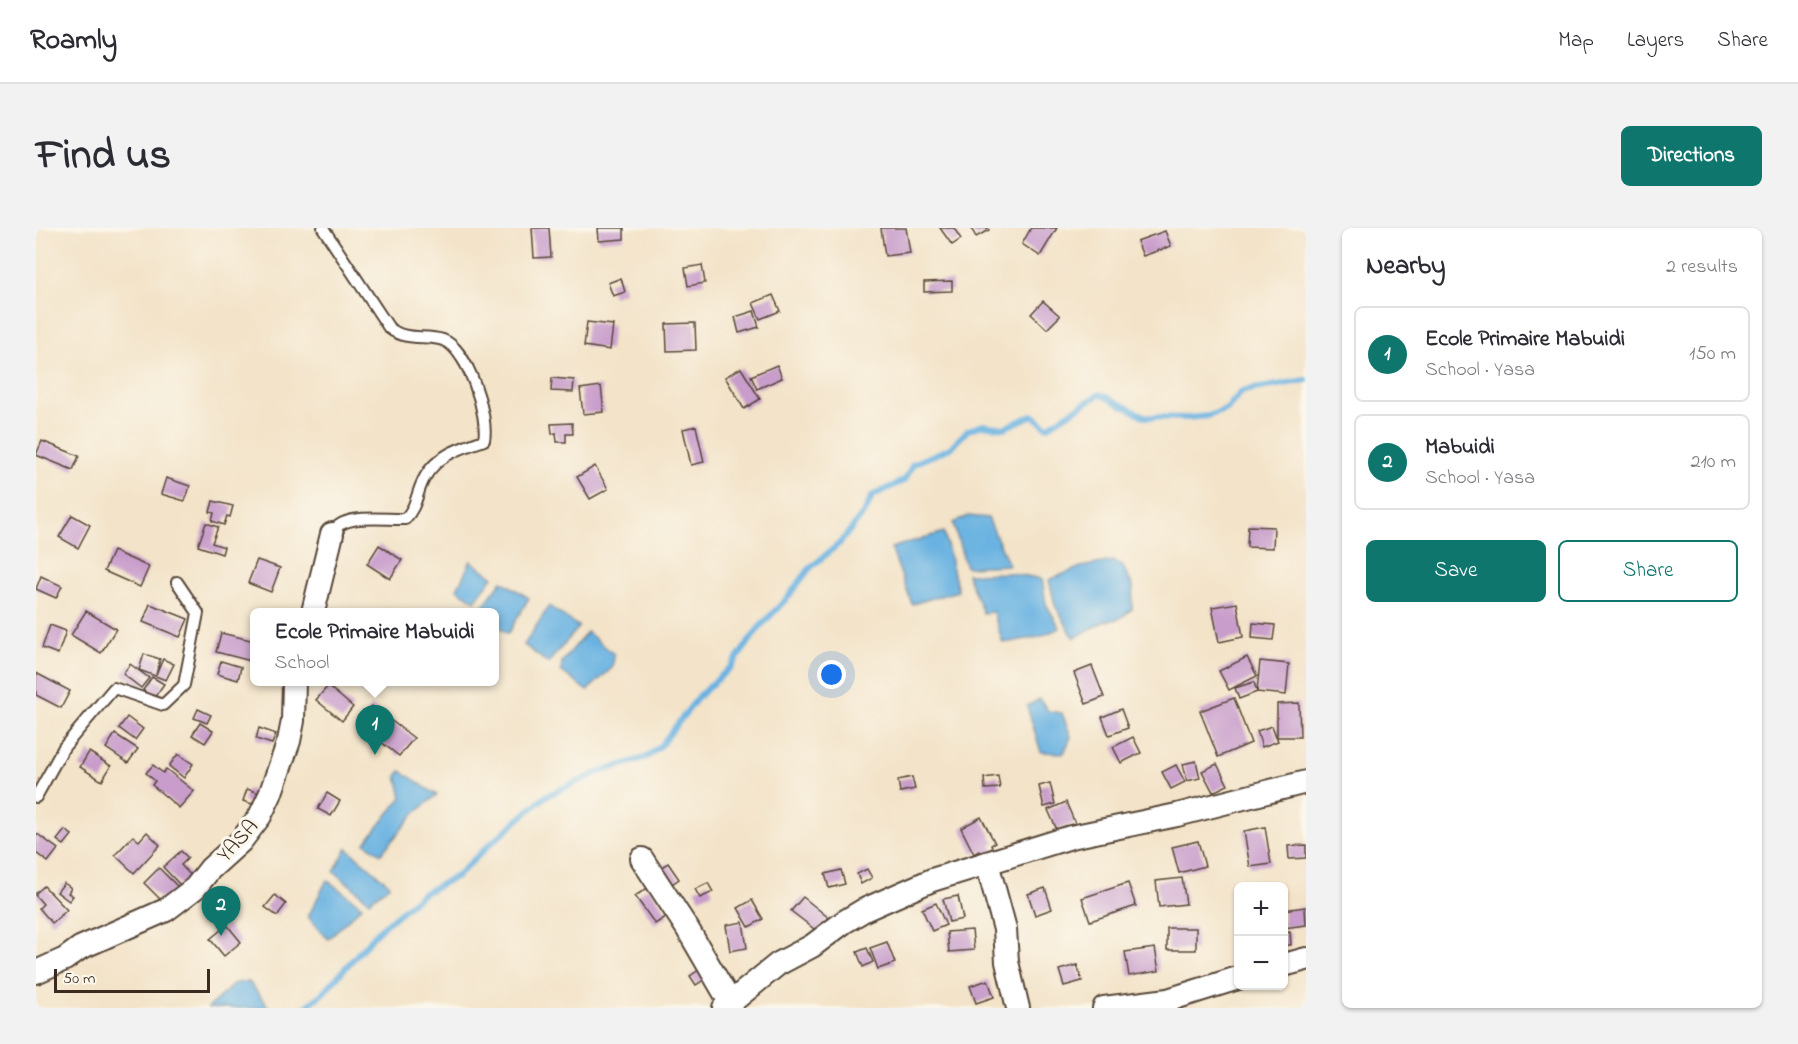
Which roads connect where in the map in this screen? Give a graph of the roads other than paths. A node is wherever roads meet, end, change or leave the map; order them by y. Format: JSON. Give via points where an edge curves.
{"nodes":[{"id":1,"x":325,"y":229,"type":"edge"},
{"id":2,"x":332,"y":534,"type":"joint"},
{"id":3,"x":177,"y":582,"type":"dead end"},
{"id":4,"x":314,"y":608,"type":"edge"},
{"id":5,"x":294,"y":686,"type":"edge"},
{"id":6,"x":1306,"y":782,"type":"edge"},
{"id":7,"x":36,"y":798,"type":"edge"},
{"id":8,"x":642,"y":860,"type":"dead end"},
{"id":9,"x":987,"y":863,"type":"junction"},
{"id":10,"x":1306,"y":959,"type":"edge"},
{"id":11,"x":1288,"y":964,"type":"edge"},
{"id":12,"x":36,"y":972,"type":"edge"},
{"id":13,"x":1234,"y":980,"type":"edge"},
{"id":14,"x":1169,"y":1004,"type":"edge"},
{"id":15,"x":727,"y":1005,"type":"edge"},
{"id":16,"x":1018,"y":1008,"type":"edge"},
{"id":17,"x":1104,"y":1008,"type":"edge"}],
"edges":[{"from":1,"to":2,"type":"lane","via":[[389,328],[399,335],[441,339],[458,350],[476,387],[486,431],[484,440],[467,444],[442,458],[425,477],[405,519],[372,518],[340,523]]},
{"from":2,"to":4,"type":"street"},
{"from":3,"to":7,"type":"lane","via":[[198,613],[184,685],[163,705],[114,688],[64,747]]},
{"from":5,"to":12,"type":"street","name":"YASA","via":[[292,732],[270,795],[241,841],[195,888],[166,910]]},
{"from":6,"to":9,"type":"street","via":[[1071,837]]},
{"from":8,"to":15,"type":"street","via":[[687,928]]},
{"from":9,"to":15,"type":"street","via":[[932,880],[864,910],[778,964]]},
{"from":9,"to":16,"type":"street","via":[[1005,929],[1007,962]]},
{"from":10,"to":11,"type":"street"},
{"from":13,"to":14,"type":"street"},
{"from":14,"to":17,"type":"street"}]}
